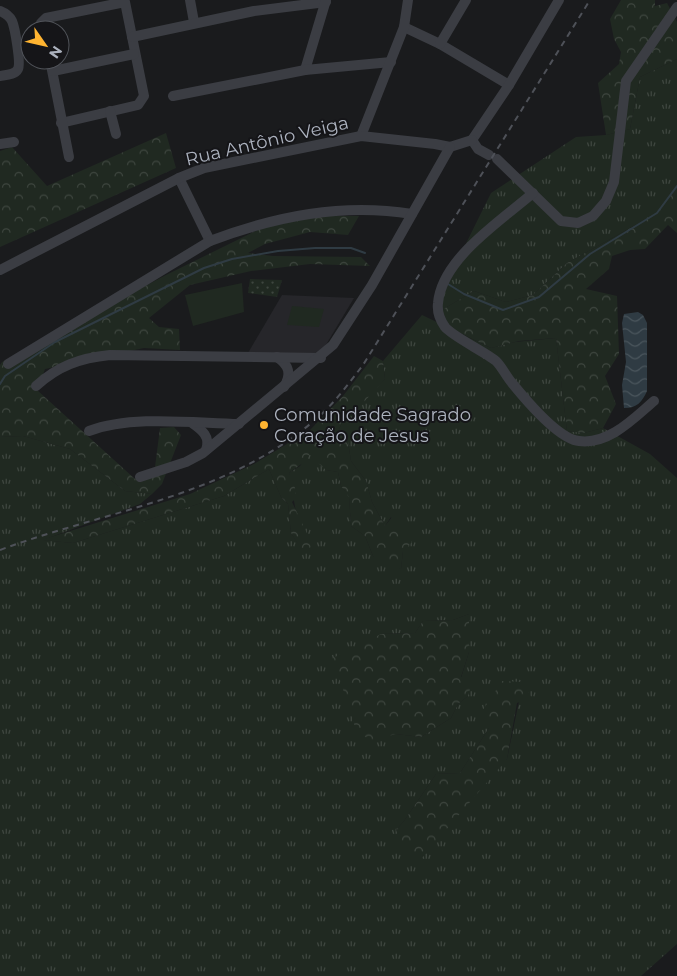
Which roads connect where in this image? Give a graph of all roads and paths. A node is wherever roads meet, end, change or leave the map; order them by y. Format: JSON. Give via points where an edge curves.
{"nodes":[{"id":1,"x":190,"y":0,"type":"edge"},
{"id":2,"x":252,"y":0,"type":"edge"},
{"id":3,"x":408,"y":0,"type":"edge"},
{"id":4,"x":466,"y":0,"type":"edge"},
{"id":5,"x":559,"y":0,"type":"edge"},
{"id":6,"x":125,"y":1,"type":"edge"},
{"id":7,"x":326,"y":1,"type":"edge"},
{"id":8,"x":677,"y":7,"type":"edge"},
{"id":9,"x":0,"y":11,"type":"edge"},
{"id":10,"x":254,"y":11,"type":"junction"},
{"id":11,"x":44,"y":20,"type":"edge"},
{"id":12,"x":194,"y":22,"type":"junction"},
{"id":13,"x":404,"y":27,"type":"junction"},
{"id":14,"x":132,"y":36,"type":"junction"},
{"id":15,"x":440,"y":44,"type":"junction"},
{"id":16,"x":134,"y":54,"type":"junction"},
{"id":17,"x":391,"y":62,"type":"junction"},
{"id":18,"x":305,"y":70,"type":"junction"},
{"id":19,"x":53,"y":72,"type":"joint"},
{"id":20,"x":0,"y":76,"type":"edge"},
{"id":21,"x":509,"y":85,"type":"junction"},
{"id":22,"x":173,"y":96,"type":"dead end"},
{"id":23,"x":110,"y":111,"type":"junction"},
{"id":24,"x":61,"y":123,"type":"junction"},
{"id":25,"x":116,"y":134,"type":"dead end"},
{"id":26,"x":361,"y":136,"type":"junction"},
{"id":27,"x":472,"y":140,"type":"junction"},
{"id":28,"x":14,"y":142,"type":"dead end"},
{"id":29,"x":0,"y":144,"type":"edge"},
{"id":30,"x":450,"y":147,"type":"junction"},
{"id":31,"x":68,"y":157,"type":"dead end"},
{"id":32,"x":179,"y":178,"type":"junction"},
{"id":33,"x":533,"y":193,"type":"junction"},
{"id":34,"x":412,"y":214,"type":"junction"},
{"id":35,"x":210,"y":241,"type":"junction"},
{"id":36,"x":0,"y":270,"type":"edge"},
{"id":37,"x":277,"y":357,"type":"junction"},
{"id":38,"x":321,"y":358,"type":"junction"},
{"id":39,"x":8,"y":364,"type":"dead end"},
{"id":40,"x":36,"y":386,"type":"dead end"},
{"id":41,"x":284,"y":388,"type":"junction"},
{"id":42,"x":654,"y":401,"type":"dead end"},
{"id":43,"x":192,"y":423,"type":"junction"},
{"id":44,"x":240,"y":424,"type":"junction"},
{"id":45,"x":89,"y":430,"type":"dead end"},
{"id":46,"x":206,"y":450,"type":"junction"},
{"id":47,"x":140,"y":477,"type":"dead end"}],
"edges":[{"from":1,"to":12,"type":"street"},
{"from":2,"to":10,"type":"street"},
{"from":3,"to":13,"type":"street"},
{"from":4,"to":15,"type":"street"},
{"from":5,"to":21,"type":"street"},
{"from":6,"to":11,"type":"street"},
{"from":6,"to":14,"type":"street"},
{"from":7,"to":10,"type":"street"},
{"from":7,"to":18,"type":"street"},
{"from":8,"to":33,"type":"street","via":[[626,81],[614,182],[606,201],[593,216],[578,223],[561,221]]},
{"from":9,"to":20,"type":"street","via":[[12,21],[20,62],[13,74]]},
{"from":10,"to":12,"type":"street"},
{"from":12,"to":14,"type":"street"},
{"from":13,"to":15,"type":"street"},
{"from":13,"to":17,"type":"street"},
{"from":14,"to":16,"type":"street"},
{"from":15,"to":21,"type":"street"},
{"from":16,"to":19,"type":"street"},
{"from":16,"to":23,"type":"street","via":[[144,96],[138,105]]},
{"from":17,"to":18,"type":"street"},
{"from":17,"to":26,"type":"street"},
{"from":18,"to":22,"type":"street"},
{"from":19,"to":24,"type":"street"},
{"from":21,"to":27,"type":"street"},
{"from":23,"to":24,"type":"street"},
{"from":23,"to":25,"type":"street"},
{"from":24,"to":31,"type":"street"},
{"from":26,"to":30,"type":"street","name":"Rua Antônio Veiga"},
{"from":26,"to":32,"type":"street","name":"Rua Antônio Veiga","via":[[204,168]]},
{"from":27,"to":30,"type":"street","name":"Rua Antônio Veiga"},
{"from":27,"to":33,"type":"street","via":[[478,149],[493,157]]},
{"from":28,"to":29,"type":"street"},
{"from":30,"to":34,"type":"street"},
{"from":32,"to":35,"type":"street"},
{"from":32,"to":36,"type":"street","name":"Rua Antônio Veiga"},
{"from":33,"to":42,"type":"street","via":[[476,241],[451,268],[438,302],[438,313],[446,329],[496,361],[512,384],[561,434],[579,442],[597,441],[621,429]]},
{"from":34,"to":35,"type":"street","via":[[385,210],[316,212],[276,219]]},
{"from":34,"to":38,"type":"street","via":[[337,341]]},
{"from":35,"to":39,"type":"street"},
{"from":37,"to":38,"type":"street"},
{"from":37,"to":40,"type":"street","via":[[134,354],[89,357],[61,366]]},
{"from":37,"to":41,"type":"street","via":[[288,366]]},
{"from":38,"to":41,"type":"street"},
{"from":41,"to":44,"type":"street"},
{"from":43,"to":44,"type":"street"},
{"from":43,"to":45,"type":"street","via":[[130,422]]},
{"from":43,"to":46,"type":"street","via":[[205,435]]},
{"from":44,"to":46,"type":"street"},
{"from":46,"to":47,"type":"street","via":[[186,462]]}]}
